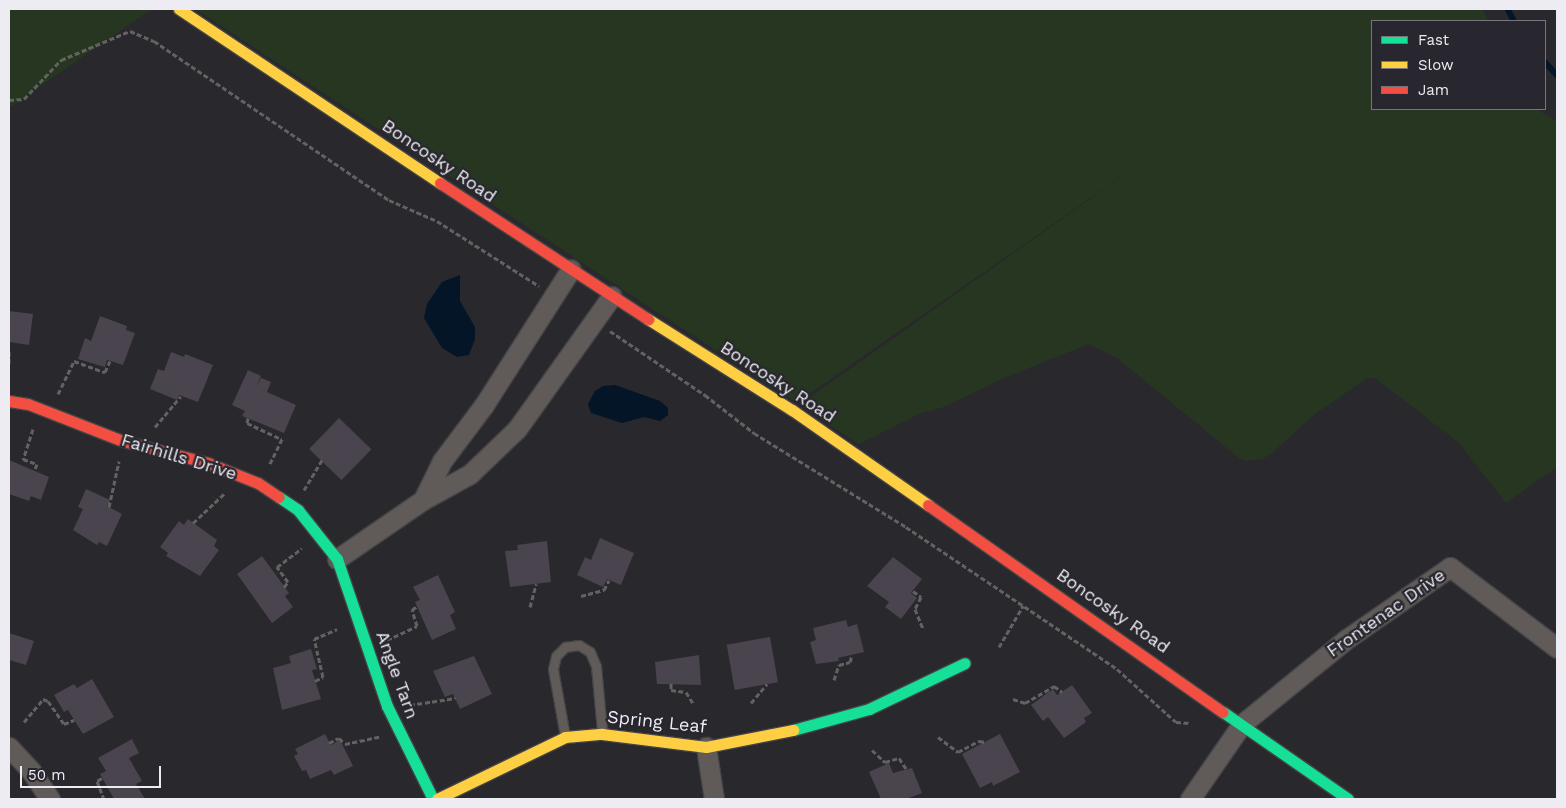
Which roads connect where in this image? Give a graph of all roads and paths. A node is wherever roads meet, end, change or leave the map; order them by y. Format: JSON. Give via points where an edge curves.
{"nodes":[{"id":1,"x":180,"y":9,"type":"edge"},
{"id":2,"x":571,"y":269,"type":"junction"},
{"id":3,"x":612,"y":296,"type":"junction"},
{"id":4,"x":9,"y":351,"type":"edge"},
{"id":5,"x":110,"y":361,"type":"dead end"},
{"id":6,"x":9,"y":366,"type":"edge"},
{"id":7,"x":58,"y":394,"type":"dead end"},
{"id":8,"x":181,"y":396,"type":"dead end"},
{"id":9,"x":9,"y":401,"type":"edge"},
{"id":10,"x":248,"y":418,"type":"dead end"},
{"id":11,"x":35,"y":425,"type":"dead end"},
{"id":12,"x":152,"y":432,"type":"dead end"},
{"id":13,"x":119,"y":460,"type":"dead end"},
{"id":14,"x":322,"y":460,"type":"dead end"},
{"id":15,"x":35,"y":468,"type":"dead end"},
{"id":16,"x":268,"y":469,"type":"dead end"},
{"id":17,"x":228,"y":491,"type":"dead end"},
{"id":18,"x":302,"y":494,"type":"dead end"},
{"id":19,"x":424,"y":500,"type":"junction"},
{"id":20,"x":109,"y":508,"type":"dead end"},
{"id":21,"x":193,"y":523,"type":"dead end"},
{"id":22,"x":303,"y":547,"type":"dead end"},
{"id":23,"x":337,"y":560,"type":"junction"},
{"id":24,"x":609,"y":580,"type":"dead end"},
{"id":25,"x":536,"y":584,"type":"dead end"},
{"id":26,"x":284,"y":587,"type":"dead end"},
{"id":27,"x":913,"y":590,"type":"dead end"},
{"id":28,"x":581,"y":596,"type":"dead end"},
{"id":29,"x":417,"y":606,"type":"dead end"},
{"id":30,"x":1023,"y":606,"type":"dead end"},
{"id":31,"x":530,"y":607,"type":"dead end"},
{"id":32,"x":343,"y":627,"type":"dead end"},
{"id":33,"x":923,"y":629,"type":"dead end"},
{"id":34,"x":385,"y":641,"type":"dead end"},
{"id":35,"x":999,"y":647,"type":"dead end"},
{"id":36,"x":1557,"y":648,"type":"edge"},
{"id":37,"x":852,"y":655,"type":"dead end"},
{"id":38,"x":965,"y":663,"type":"dead end"},
{"id":39,"x":834,"y":680,"type":"dead end"},
{"id":40,"x":315,"y":681,"type":"dead end"},
{"id":41,"x":671,"y":683,"type":"dead end"},
{"id":42,"x":766,"y":684,"type":"dead end"},
{"id":43,"x":1062,"y":692,"type":"dead end"},
{"id":44,"x":455,"y":698,"type":"dead end"},
{"id":45,"x":1013,"y":699,"type":"dead end"},
{"id":46,"x":751,"y":703,"type":"dead end"},
{"id":47,"x":407,"y":706,"type":"dead end"},
{"id":48,"x":694,"y":706,"type":"dead end"},
{"id":49,"x":1157,"y":706,"type":"dead end"},
{"id":50,"x":74,"y":720,"type":"dead end"},
{"id":51,"x":24,"y":722,"type":"dead end"},
{"id":52,"x":1189,"y":722,"type":"dead end"},
{"id":53,"x":1242,"y":724,"type":"junction"},
{"id":54,"x":602,"y":734,"type":"junction"},
{"id":55,"x":380,"y":736,"type":"dead end"},
{"id":56,"x":565,"y":737,"type":"junction"},
{"id":57,"x":938,"y":737,"type":"dead end"},
{"id":58,"x":986,"y":742,"type":"dead end"},
{"id":59,"x":329,"y":743,"type":"dead end"},
{"id":60,"x":9,"y":747,"type":"edge"},
{"id":61,"x":706,"y":747,"type":"junction"},
{"id":62,"x":872,"y":750,"type":"dead end"},
{"id":63,"x":907,"y":770,"type":"dead end"},
{"id":64,"x":102,"y":778,"type":"dead end"},
{"id":65,"x":50,"y":799,"type":"edge"},
{"id":66,"x":104,"y":799,"type":"edge"},
{"id":67,"x":433,"y":799,"type":"edge"},
{"id":68,"x":437,"y":799,"type":"edge"},
{"id":69,"x":714,"y":799,"type":"edge"},
{"id":70,"x":1190,"y":799,"type":"edge"},
{"id":71,"x":1348,"y":799,"type":"edge"}],
"edges":[{"from":1,"to":2,"type":"street","name":"Boncosky Road"},
{"from":2,"to":3,"type":"street","name":"Boncosky Road"},
{"from":2,"to":19,"type":"street","via":[[484,405],[442,461]]},
{"from":3,"to":19,"type":"street","via":[[517,429],[470,474]]},
{"from":3,"to":53,"type":"street","name":"Boncosky Road","via":[[792,410]]},
{"from":4,"to":6,"type":"path"},
{"from":5,"to":7,"type":"path","via":[[105,372],[74,361]]},
{"from":8,"to":12,"type":"path"},
{"from":9,"to":23,"type":"street","name":"Fairhills Drive","via":[[28,404],[123,441],[208,463],[258,484],[298,510]]},
{"from":10,"to":16,"type":"path","via":[[248,423],[282,439]]},
{"from":11,"to":15,"type":"path","via":[[23,459],[37,464]]},
{"from":13,"to":20,"type":"path"},
{"from":14,"to":18,"type":"path"},
{"from":17,"to":21,"type":"path"},
{"from":19,"to":23,"type":"street"},
{"from":22,"to":26,"type":"path","via":[[277,567],[288,582]]},
{"from":23,"to":67,"type":"street","name":"Angle Tarn","via":[[387,706]]},
{"from":24,"to":28,"type":"path","via":[[604,590]]},
{"from":25,"to":31,"type":"path"},
{"from":27,"to":33,"type":"path","via":[[921,597],[915,609]]},
{"from":29,"to":34,"type":"path","via":[[412,610],[417,626]]},
{"from":30,"to":35,"type":"path"},
{"from":32,"to":40,"type":"path","via":[[314,639],[323,677]]},
{"from":36,"to":53,"type":"street","name":"Frontenac Drive","via":[[1450,567],[1348,638]]},
{"from":37,"to":39,"type":"path","via":[[850,662],[839,665]]},
{"from":38,"to":61,"type":"street","name":"Spring Leaf","via":[[864,710],[816,726]]},
{"from":41,"to":48,"type":"path","via":[[671,690],[686,692]]},
{"from":42,"to":46,"type":"path"},
{"from":43,"to":45,"type":"path","via":[[1054,686],[1025,703]]},
{"from":44,"to":47,"type":"path"},
{"from":49,"to":52,"type":"path","via":[[1176,722]]},
{"from":50,"to":51,"type":"path","via":[[64,724],[48,701],[43,699]]},
{"from":53,"to":70,"type":"street"},
{"from":53,"to":71,"type":"street","name":"Boncosky Road"},
{"from":54,"to":56,"type":"street","name":"Spring Leaf"},
{"from":54,"to":56,"type":"lane","via":[[596,666],[590,652],[580,645],[565,646],[556,656],[553,669]]},
{"from":54,"to":61,"type":"street","name":"Spring Leaf"},
{"from":55,"to":59,"type":"path","via":[[345,744],[339,738]]},
{"from":56,"to":68,"type":"street","name":"Spring Leaf"},
{"from":57,"to":58,"type":"path","via":[[958,752],[979,741]]},
{"from":60,"to":65,"type":"street"},
{"from":61,"to":69,"type":"street"},
{"from":62,"to":63,"type":"path","via":[[885,762],[899,758]]},
{"from":64,"to":66,"type":"path","via":[[97,782]]}]}
